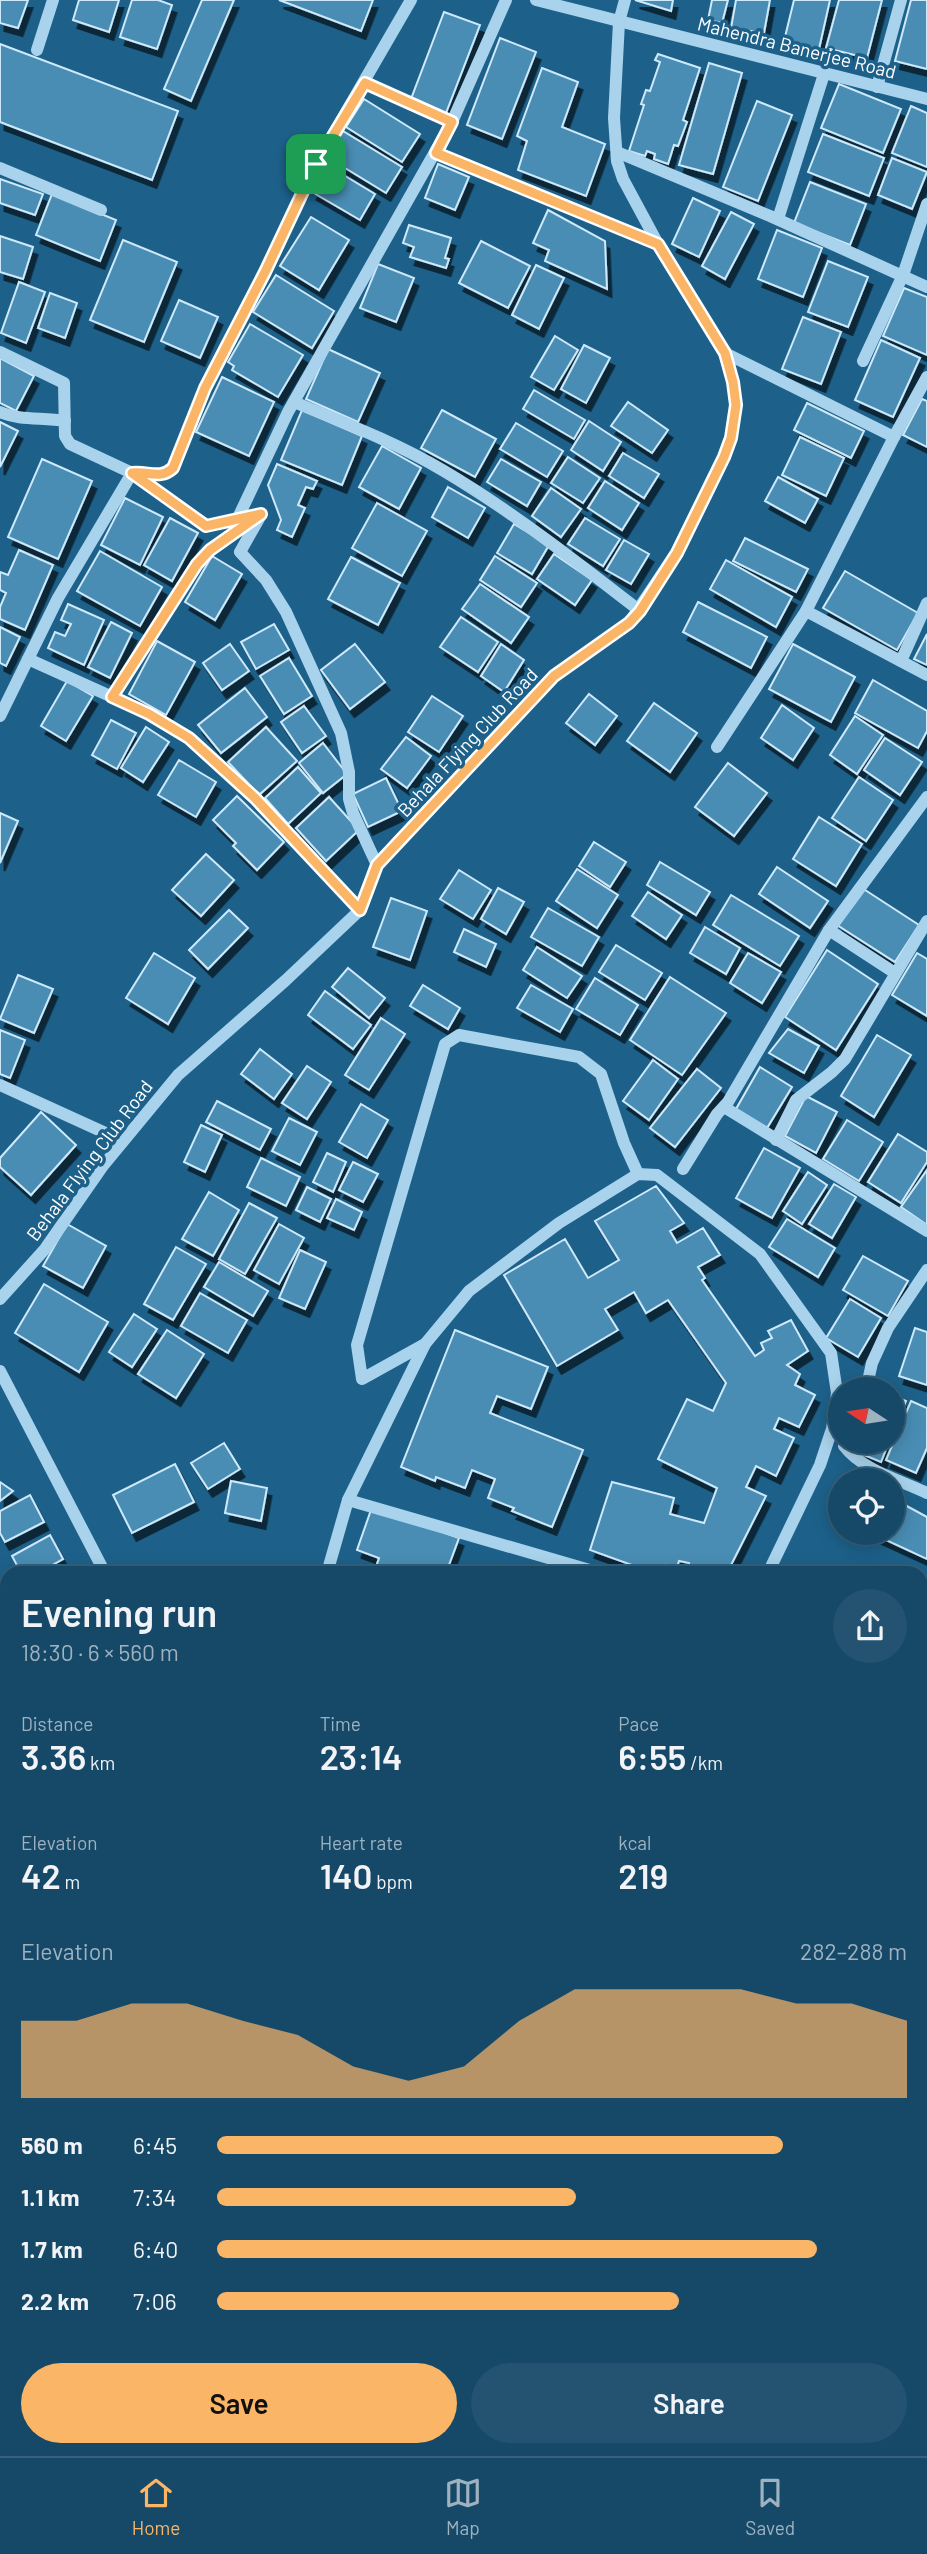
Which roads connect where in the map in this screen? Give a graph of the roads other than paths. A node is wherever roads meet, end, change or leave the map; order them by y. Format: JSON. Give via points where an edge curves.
{"nodes":[{"id":1,"x":53,"y":0,"type":"edge"},
{"id":2,"x":411,"y":0,"type":"edge"},
{"id":3,"x":506,"y":0,"type":"edge"},
{"id":4,"x":536,"y":0,"type":"edge"},
{"id":5,"x":625,"y":0,"type":"edge"},
{"id":6,"x":901,"y":0,"type":"edge"},
{"id":7,"x":619,"y":22,"type":"junction"},
{"id":8,"x":37,"y":50,"type":"dead end"},
{"id":9,"x":824,"y":74,"type":"junction"},
{"id":10,"x":365,"y":83,"type":"junction"},
{"id":11,"x":877,"y":87,"type":"junction"},
{"id":12,"x":927,"y":99,"type":"edge"},
{"id":13,"x":452,"y":122,"type":"junction"},
{"id":14,"x":617,"y":152,"type":"junction"},
{"id":15,"x":436,"y":153,"type":"junction"},
{"id":16,"x":0,"y":168,"type":"edge"},
{"id":17,"x":927,"y":204,"type":"edge"},
{"id":18,"x":101,"y":210,"type":"dead end"},
{"id":19,"x":778,"y":219,"type":"junction"},
{"id":20,"x":658,"y":244,"type":"junction"},
{"id":21,"x":903,"y":275,"type":"junction"},
{"id":22,"x":927,"y":287,"type":"edge"},
{"id":23,"x":0,"y":352,"type":"edge"},
{"id":24,"x":725,"y":353,"type":"junction"},
{"id":25,"x":863,"y":361,"type":"dead end"},
{"id":26,"x":927,"y":377,"type":"edge"},
{"id":27,"x":294,"y":402,"type":"junction"},
{"id":28,"x":0,"y":412,"type":"edge"},
{"id":29,"x":65,"y":421,"type":"junction"},
{"id":30,"x":894,"y":437,"type":"junction"},
{"id":31,"x":132,"y":473,"type":"junction"},
{"id":32,"x":261,"y":514,"type":"junction"},
{"id":33,"x":927,"y":603,"type":"edge"},
{"id":34,"x":640,"y":611,"type":"junction"},
{"id":35,"x":806,"y":611,"type":"junction"},
{"id":36,"x":28,"y":659,"type":"junction"},
{"id":37,"x":901,"y":661,"type":"junction"},
{"id":38,"x":927,"y":675,"type":"edge"},
{"id":39,"x":112,"y":697,"type":"junction"},
{"id":40,"x":0,"y":714,"type":"edge"},
{"id":41,"x":717,"y":747,"type":"dead end"},
{"id":42,"x":927,"y":797,"type":"edge"},
{"id":43,"x":377,"y":865,"type":"junction"},
{"id":44,"x":360,"y":910,"type":"junction"},
{"id":45,"x":927,"y":921,"type":"edge"},
{"id":46,"x":829,"y":930,"type":"junction"},
{"id":47,"x":915,"y":940,"type":"junction"},
{"id":48,"x":927,"y":947,"type":"edge"},
{"id":49,"x":895,"y":973,"type":"junction"},
{"id":50,"x":0,"y":1085,"type":"edge"},
{"id":51,"x":724,"y":1107,"type":"junction"},
{"id":52,"x":776,"y":1140,"type":"junction"},
{"id":53,"x":123,"y":1142,"type":"junction"},
{"id":54,"x":683,"y":1169,"type":"dead end"},
{"id":55,"x":638,"y":1174,"type":"junction"},
{"id":56,"x":927,"y":1231,"type":"edge"},
{"id":57,"x":927,"y":1270,"type":"edge"},
{"id":58,"x":0,"y":1299,"type":"edge"},
{"id":59,"x":425,"y":1344,"type":"junction"},
{"id":60,"x":0,"y":1371,"type":"edge"},
{"id":61,"x":869,"y":1377,"type":"edge"},
{"id":62,"x":850,"y":1454,"type":"edge"},
{"id":63,"x":927,"y":1493,"type":"edge"},
{"id":64,"x":348,"y":1500,"type":"junction"},
{"id":65,"x":101,"y":1566,"type":"edge"},
{"id":66,"x":329,"y":1566,"type":"edge"},
{"id":67,"x":576,"y":1566,"type":"edge"},
{"id":68,"x":771,"y":1566,"type":"edge"}],
"edges":[{"from":1,"to":8,"type":"street"},
{"from":2,"to":10,"type":"street"},
{"from":3,"to":13,"type":"street"},
{"from":4,"to":7,"type":"street","name":"Mahendra Banerjee Road"},
{"from":5,"to":7,"type":"street","name":"Behala Flying Club Road"},
{"from":6,"to":11,"type":"street"},
{"from":7,"to":9,"type":"street","name":"Mahendra Banerjee Road"},
{"from":7,"to":14,"type":"street","name":"Behala Flying Club Road","via":[[614,118]]},
{"from":9,"to":11,"type":"street","name":"Mahendra Banerjee Road"},
{"from":9,"to":19,"type":"street"},
{"from":10,"to":13,"type":"street"},
{"from":10,"to":31,"type":"street","via":[[316,164],[205,388],[173,468],[167,474]]},
{"from":11,"to":12,"type":"street","name":"Mahendra Banerjee Road"},
{"from":13,"to":15,"type":"street"},
{"from":14,"to":19,"type":"street"},
{"from":14,"to":20,"type":"street","name":"Behala Flying Club Road","via":[[623,179]]},
{"from":15,"to":20,"type":"street"},
{"from":15,"to":27,"type":"street"},
{"from":16,"to":18,"type":"street"},
{"from":17,"to":21,"type":"street"},
{"from":19,"to":21,"type":"street"},
{"from":20,"to":24,"type":"street","name":"Behala Flying Club Road"},
{"from":21,"to":22,"type":"street"},
{"from":21,"to":25,"type":"street"},
{"from":23,"to":29,"type":"street","via":[[64,383]]},
{"from":24,"to":30,"type":"street"},
{"from":24,"to":34,"type":"street","name":"Behala Flying Club Road","via":[[736,405],[731,438],[677,553]]},
{"from":26,"to":30,"type":"street"},
{"from":27,"to":32,"type":"street","via":[[236,522]]},
{"from":27,"to":34,"type":"street","via":[[442,470],[560,548]]},
{"from":28,"to":29,"type":"street"},
{"from":29,"to":31,"type":"street","via":[[70,444]]},
{"from":30,"to":35,"type":"street"},
{"from":31,"to":32,"type":"street","via":[[206,526]]},
{"from":31,"to":36,"type":"street","via":[[58,598]]},
{"from":32,"to":39,"type":"street","via":[[197,564]]},
{"from":32,"to":43,"type":"street","via":[[240,552],[266,580],[285,612],[341,733],[349,799]]},
{"from":33,"to":37,"type":"street"},
{"from":34,"to":43,"type":"street","name":"Behala Flying Club Road","via":[[554,676]]},
{"from":35,"to":37,"type":"street"},
{"from":35,"to":41,"type":"street"},
{"from":36,"to":39,"type":"street"},
{"from":36,"to":40,"type":"street"},
{"from":37,"to":38,"type":"street"},
{"from":39,"to":44,"type":"street","via":[[189,738],[255,798]]},
{"from":42,"to":46,"type":"street"},
{"from":43,"to":44,"type":"street","name":"Behala Flying Club Road"},
{"from":44,"to":53,"type":"street","name":"Behala Flying Club Road","via":[[178,1075]]},
{"from":45,"to":47,"type":"street"},
{"from":46,"to":49,"type":"street"},
{"from":46,"to":51,"type":"street"},
{"from":47,"to":48,"type":"street"},
{"from":47,"to":49,"type":"street"},
{"from":49,"to":52,"type":"street","via":[[845,1059],[796,1100]]},
{"from":50,"to":53,"type":"street"},
{"from":51,"to":52,"type":"street"},
{"from":51,"to":54,"type":"street"},
{"from":52,"to":56,"type":"street"},
{"from":53,"to":58,"type":"street","name":"Behala Flying Club Road","via":[[45,1250]]},
{"from":55,"to":59,"type":"street","via":[[559,1223],[469,1291]]},
{"from":55,"to":59,"type":"street","via":[[601,1074],[579,1057],[459,1035],[445,1044],[357,1345],[362,1380]]},
{"from":55,"to":68,"type":"street","via":[[657,1175],[760,1254],[831,1353],[837,1393],[832,1429],[820,1465]]},
{"from":57,"to":61,"type":"street","via":[[888,1328]]},
{"from":59,"to":64,"type":"street"},
{"from":60,"to":65,"type":"street"},
{"from":62,"to":63,"type":"street"},
{"from":64,"to":66,"type":"street"},
{"from":64,"to":67,"type":"street"}]}
